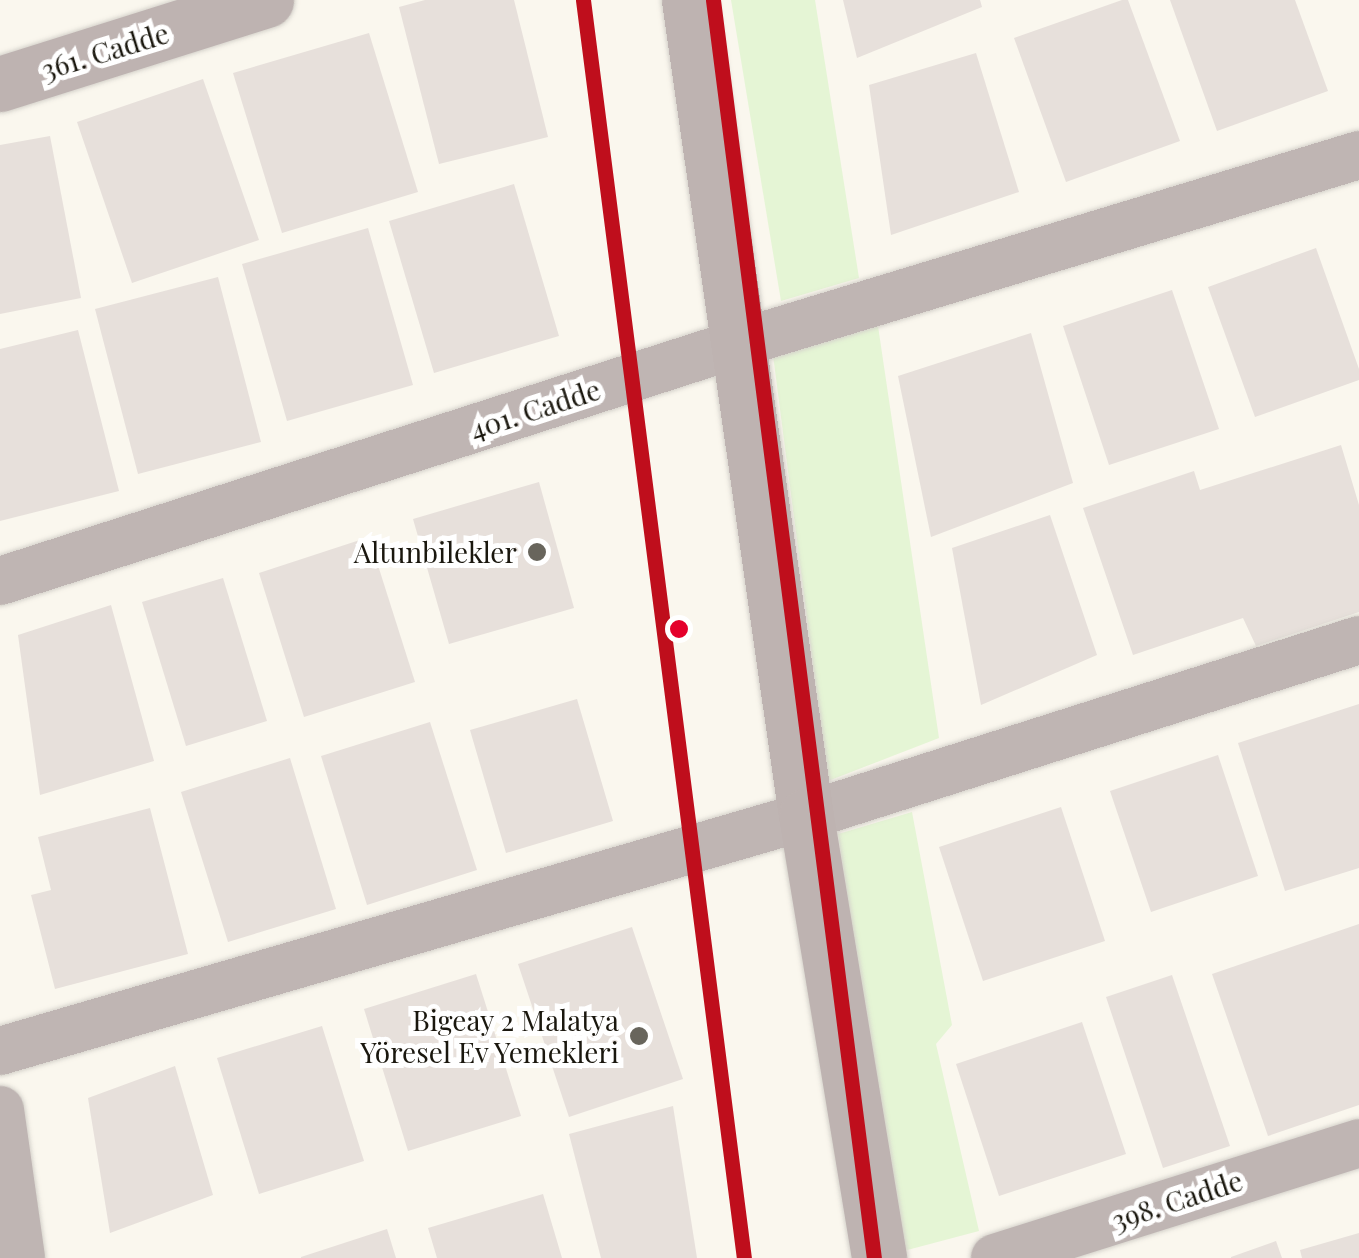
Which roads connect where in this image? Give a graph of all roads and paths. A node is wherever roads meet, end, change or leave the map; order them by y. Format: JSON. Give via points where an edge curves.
{"nodes":[{"id":1,"x":266,"y":0,"type":"edge"},
{"id":2,"x":689,"y":0,"type":"edge"},
{"id":3,"x":0,"y":84,"type":"edge"},
{"id":4,"x":1359,"y":155,"type":"edge"},
{"id":5,"x":740,"y":343,"type":"junction"},
{"id":6,"x":0,"y":581,"type":"edge"},
{"id":7,"x":1359,"y":640,"type":"edge"},
{"id":8,"x":806,"y":816,"type":"junction"},
{"id":9,"x":0,"y":1051,"type":"edge"},
{"id":10,"x":0,"y":1110,"type":"edge"},
{"id":11,"x":1359,"y":1143,"type":"edge"},
{"id":12,"x":21,"y":1258,"type":"edge"},
{"id":13,"x":879,"y":1258,"type":"edge"},
{"id":14,"x":995,"y":1258,"type":"edge"}],
"edges":[{"from":1,"to":3,"type":"main road","name":"361. Cadde"},
{"from":2,"to":5,"type":"main road"},
{"from":4,"to":5,"type":"street","name":"401. Cadde"},
{"from":5,"to":6,"type":"street","name":"401. Cadde"},
{"from":5,"to":8,"type":"main road"},
{"from":7,"to":8,"type":"street"},
{"from":8,"to":9,"type":"street"},
{"from":8,"to":13,"type":"main road"},
{"from":10,"to":12,"type":"street"},
{"from":11,"to":14,"type":"street","name":"398. Cadde"}]}
